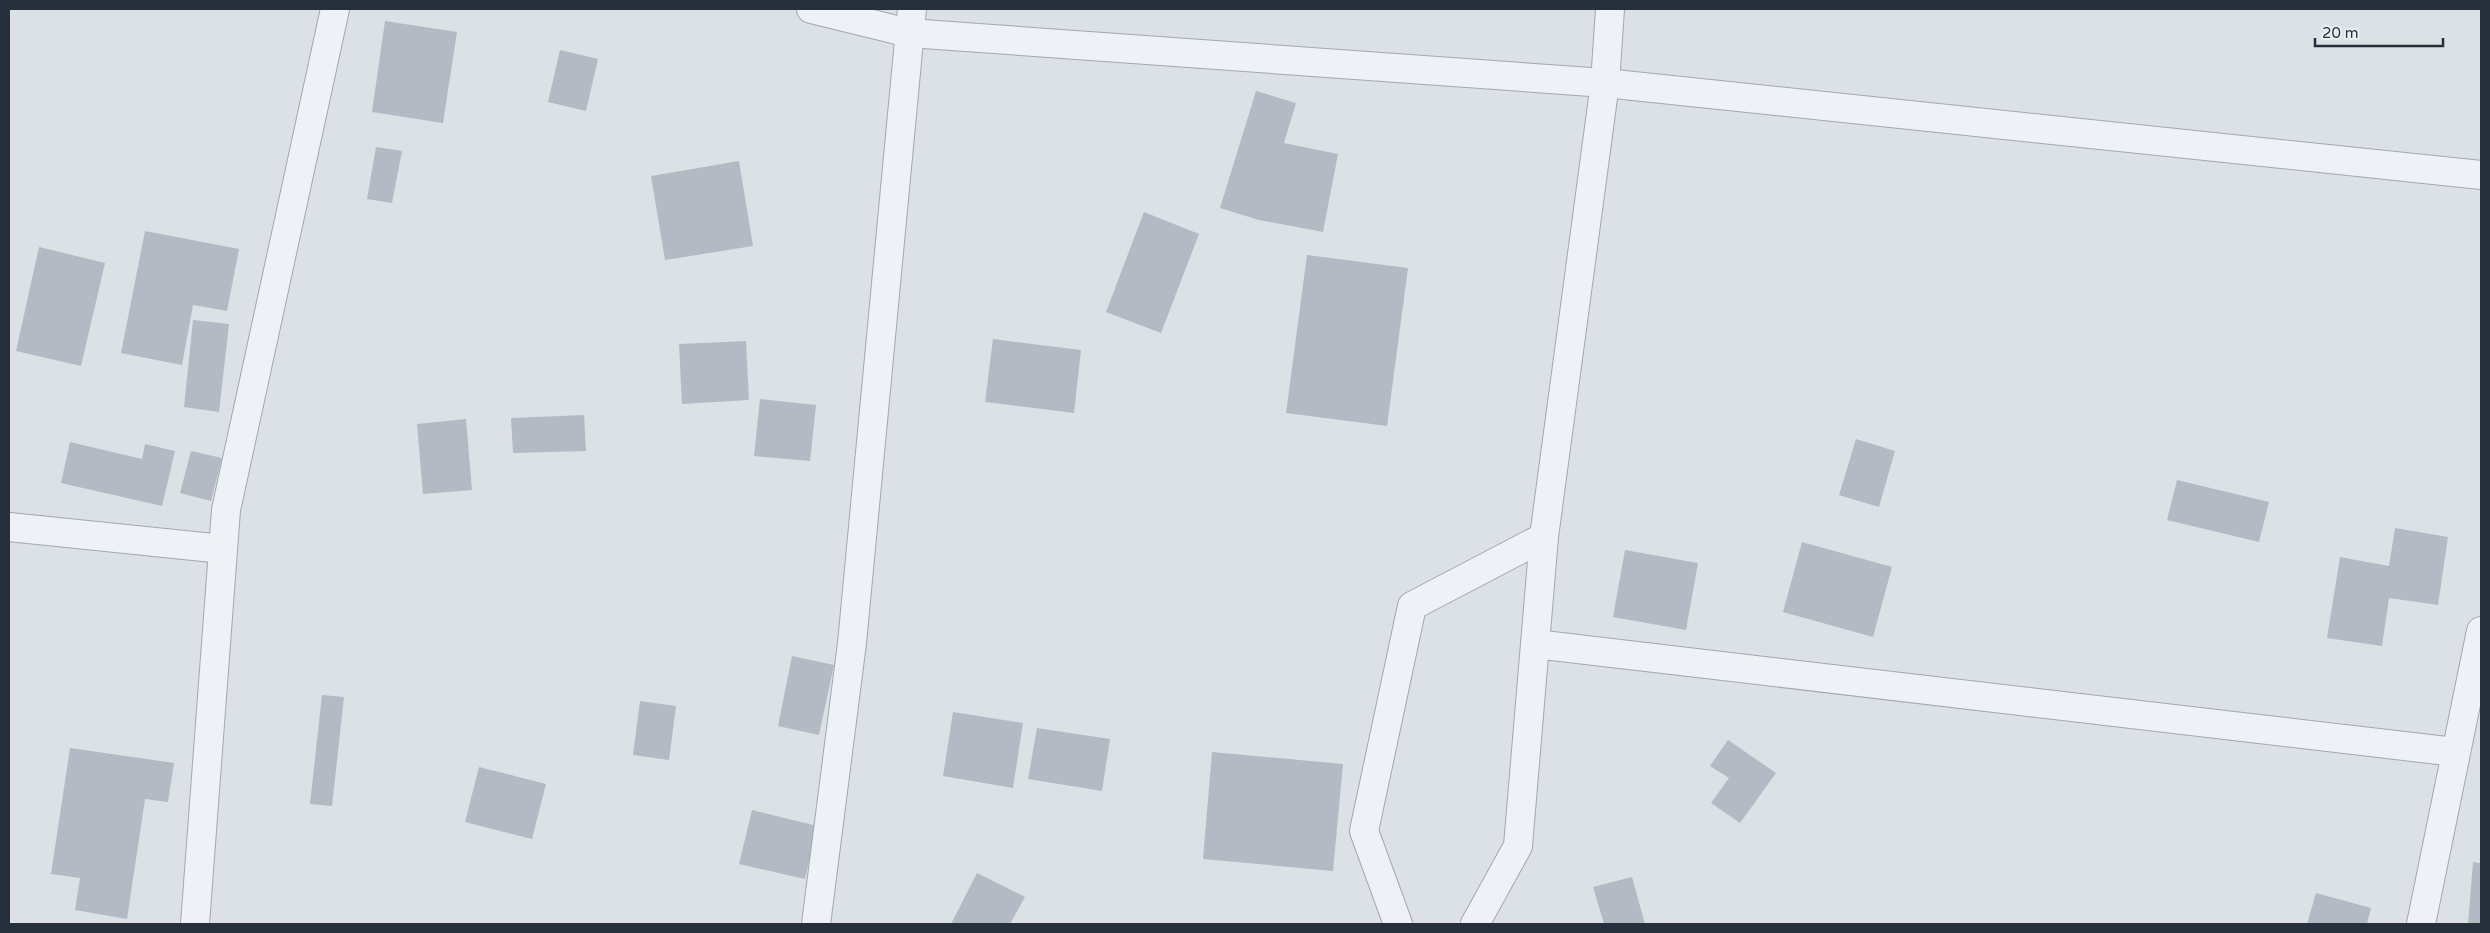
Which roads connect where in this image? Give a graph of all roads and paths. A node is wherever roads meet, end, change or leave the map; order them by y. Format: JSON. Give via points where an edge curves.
{"nodes":[{"id":1,"x":335,"y":9,"type":"edge"},
{"id":2,"x":811,"y":9,"type":"edge"},
{"id":3,"x":1610,"y":9,"type":"edge"},
{"id":4,"x":910,"y":21,"type":"edge"},
{"id":5,"x":1605,"y":83,"type":"junction"},
{"id":6,"x":2481,"y":176,"type":"edge"},
{"id":7,"x":9,"y":527,"type":"edge"},
{"id":8,"x":1544,"y":537,"type":"junction"},
{"id":9,"x":223,"y":549,"type":"junction"},
{"id":10,"x":2481,"y":631,"type":"edge"},
{"id":11,"x":1535,"y":644,"type":"junction"},
{"id":12,"x":2455,"y":752,"type":"junction"},
{"id":13,"x":194,"y":924,"type":"edge"},
{"id":14,"x":815,"y":924,"type":"edge"},
{"id":15,"x":1398,"y":924,"type":"edge"},
{"id":16,"x":1475,"y":924,"type":"edge"},
{"id":17,"x":2422,"y":924,"type":"edge"}],
"edges":[{"from":1,"to":9,"type":"street","via":[[226,510]]},
{"from":2,"to":4,"type":"street"},
{"from":3,"to":5,"type":"street"},
{"from":4,"to":5,"type":"street"},
{"from":4,"to":14,"type":"street","via":[[852,643]]},
{"from":5,"to":6,"type":"street"},
{"from":5,"to":8,"type":"street"},
{"from":7,"to":9,"type":"street"},
{"from":8,"to":11,"type":"street"},
{"from":8,"to":15,"type":"street","via":[[1412,606],[1364,831]]},
{"from":9,"to":13,"type":"street"},
{"from":10,"to":12,"type":"street"},
{"from":11,"to":12,"type":"street"},
{"from":11,"to":16,"type":"street","via":[[1518,846]]},
{"from":12,"to":17,"type":"street"}]}
